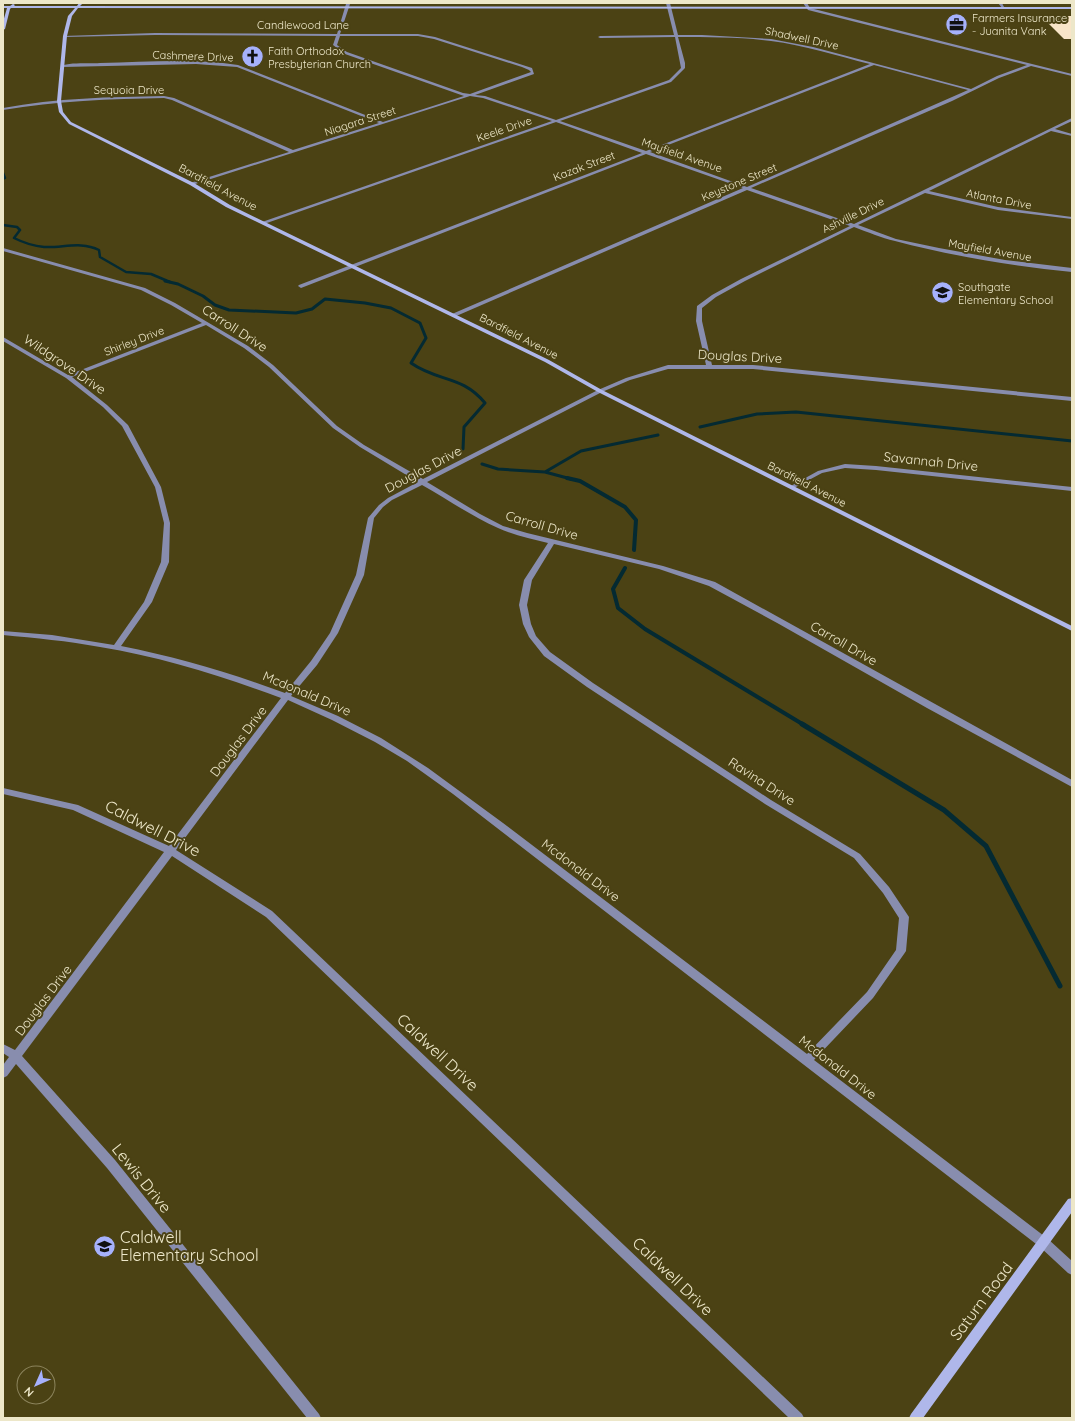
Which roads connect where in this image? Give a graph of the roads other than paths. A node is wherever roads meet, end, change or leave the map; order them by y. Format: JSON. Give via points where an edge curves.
{"nodes":[{"id":1,"x":3,"y":3,"type":"edge"},
{"id":2,"x":15,"y":3,"type":"edge"},
{"id":3,"x":594,"y":3,"type":"edge"},
{"id":4,"x":766,"y":3,"type":"edge"},
{"id":5,"x":1000,"y":3,"type":"edge"},
{"id":6,"x":1072,"y":3,"type":"edge"},
{"id":7,"x":180,"y":4,"type":"edge"},
{"id":8,"x":591,"y":4,"type":"edge"},
{"id":9,"x":805,"y":4,"type":"edge"},
{"id":10,"x":895,"y":4,"type":"junction"},
{"id":11,"x":80,"y":5,"type":"edge"},
{"id":12,"x":347,"y":6,"type":"edge"},
{"id":13,"x":669,"y":6,"type":"edge"},
{"id":14,"x":3,"y":7,"type":"edge"},
{"id":15,"x":10,"y":7,"type":"junction"},
{"id":16,"x":899,"y":8,"type":"junction"},
{"id":17,"x":1004,"y":8,"type":"junction"},
{"id":18,"x":1072,"y":8,"type":"edge"},
{"id":19,"x":809,"y":9,"type":"junction"},
{"id":20,"x":3,"y":29,"type":"edge"},
{"id":21,"x":338,"y":34,"type":"junction"},
{"id":22,"x":66,"y":36,"type":"junction"},
{"id":23,"x":676,"y":36,"type":"junction"},
{"id":24,"x":600,"y":37,"type":"dead end"},
{"id":25,"x":874,"y":64,"type":"junction"},
{"id":26,"x":1030,"y":65,"type":"junction"},
{"id":27,"x":63,"y":66,"type":"junction"},
{"id":28,"x":533,"y":73,"type":"joint"},
{"id":29,"x":1072,"y":75,"type":"edge"},
{"id":30,"x":971,"y":90,"type":"junction"},
{"id":31,"x":470,"y":95,"type":"junction"},
{"id":32,"x":58,"y":101,"type":"junction"},
{"id":33,"x":3,"y":109,"type":"edge"},
{"id":34,"x":1072,"y":118,"type":"edge"},
{"id":35,"x":556,"y":121,"type":"junction"},
{"id":36,"x":383,"y":123,"type":"junction"},
{"id":37,"x":1050,"y":129,"type":"junction"},
{"id":38,"x":1072,"y":135,"type":"edge"},
{"id":39,"x":293,"y":152,"type":"junction"},
{"id":40,"x":646,"y":152,"type":"junction"},
{"id":41,"x":192,"y":184,"type":"junction"},
{"id":42,"x":747,"y":188,"type":"junction"},
{"id":43,"x":925,"y":190,"type":"junction"},
{"id":44,"x":1072,"y":218,"type":"edge"},
{"id":45,"x":264,"y":223,"type":"junction"},
{"id":46,"x":854,"y":225,"type":"junction"},
{"id":47,"x":3,"y":249,"type":"edge"},
{"id":48,"x":352,"y":266,"type":"junction"},
{"id":49,"x":1072,"y":270,"type":"edge"},
{"id":50,"x":301,"y":286,"type":"dead end"},
{"id":51,"x":454,"y":315,"type":"junction"},
{"id":52,"x":207,"y":323,"type":"junction"},
{"id":53,"x":3,"y":339,"type":"edge"},
{"id":54,"x":709,"y":366,"type":"junction"},
{"id":55,"x":68,"y":377,"type":"junction"},
{"id":56,"x":600,"y":391,"type":"junction"},
{"id":57,"x":1072,"y":399,"type":"edge"},
{"id":58,"x":422,"y":482,"type":"junction"},
{"id":59,"x":792,"y":487,"type":"junction"},
{"id":60,"x":1072,"y":489,"type":"edge"},
{"id":61,"x":552,"y":542,"type":"junction"},
{"id":62,"x":1072,"y":629,"type":"edge"},
{"id":63,"x":3,"y":633,"type":"edge"},
{"id":64,"x":116,"y":647,"type":"junction"},
{"id":65,"x":286,"y":697,"type":"junction"},
{"id":66,"x":1072,"y":784,"type":"edge"},
{"id":67,"x":3,"y":791,"type":"edge"},
{"id":68,"x":171,"y":852,"type":"junction"},
{"id":69,"x":3,"y":1048,"type":"edge"},
{"id":70,"x":16,"y":1056,"type":"junction"},
{"id":71,"x":808,"y":1060,"type":"junction"},
{"id":72,"x":3,"y":1073,"type":"edge"},
{"id":73,"x":1072,"y":1203,"type":"edge"},
{"id":74,"x":1044,"y":1243,"type":"junction"},
{"id":75,"x":1072,"y":1269,"type":"edge"},
{"id":76,"x":315,"y":1418,"type":"edge"},
{"id":77,"x":798,"y":1418,"type":"edge"},
{"id":78,"x":914,"y":1418,"type":"edge"}],
"edges":[{"from":1,"to":2,"type":"main road"},
{"from":2,"to":11,"type":"main road"},
{"from":2,"to":15,"type":"main road"},
{"from":3,"to":8,"type":"main road"},
{"from":4,"to":9,"type":"main road"},
{"from":5,"to":6,"type":"main road"},
{"from":5,"to":10,"type":"main road"},
{"from":5,"to":17,"type":"street"},
{"from":7,"to":11,"type":"main road"},
{"from":7,"to":12,"type":"main road"},
{"from":8,"to":12,"type":"main road"},
{"from":8,"to":13,"type":"main road"},
{"from":9,"to":10,"type":"main road"},
{"from":9,"to":19,"type":"street"},
{"from":10,"to":16,"type":"main road"},
{"from":11,"to":15,"type":"main road"},
{"from":11,"to":22,"type":"main road","via":[[70,16]]},
{"from":12,"to":21,"type":"street"},
{"from":13,"to":19,"type":"main road"},
{"from":13,"to":23,"type":"street","name":"Keele Drive"},
{"from":14,"to":15,"type":"main road"},
{"from":15,"to":20,"type":"main road"},
{"from":16,"to":17,"type":"main road"},
{"from":16,"to":19,"type":"main road"},
{"from":17,"to":18,"type":"main road"},
{"from":19,"to":26,"type":"street"},
{"from":21,"to":22,"type":"street","name":"Candlewood Lane"},
{"from":21,"to":28,"type":"street","name":"Candlewood Lane","via":[[428,36],[523,66]]},
{"from":21,"to":31,"type":"street","name":"Mayfield Avenue","via":[[335,45],[346,53]]},
{"from":22,"to":27,"type":"main road"},
{"from":23,"to":24,"type":"street","name":"Shadwell Drive"},
{"from":23,"to":25,"type":"street","name":"Shadwell Drive","via":[[771,40]]},
{"from":23,"to":35,"type":"street","name":"Keele Drive","via":[[683,68],[670,81]]},
{"from":25,"to":30,"type":"street","name":"Shadwell Drive"},
{"from":25,"to":40,"type":"street","name":"Kazak Street"},
{"from":26,"to":29,"type":"street"},
{"from":26,"to":30,"type":"street","name":"Keystone Street"},
{"from":27,"to":32,"type":"main road"},
{"from":27,"to":36,"type":"street","name":"Cashmere Drive","via":[[182,63],[238,66]]},
{"from":28,"to":31,"type":"street","name":"Niagara Street"},
{"from":30,"to":42,"type":"street","name":"Keystone Street"},
{"from":31,"to":35,"type":"street","name":"Mayfield Avenue","via":[[484,97]]},
{"from":31,"to":36,"type":"street","name":"Niagara Street"},
{"from":32,"to":33,"type":"street","name":"Sequoia Drive"},
{"from":32,"to":39,"type":"street","name":"Sequoia Drive","via":[[169,98]]},
{"from":32,"to":41,"type":"main road","name":"Bardfield Avenue","via":[[61,112],[70,123]]},
{"from":34,"to":37,"type":"street","name":"Ashville Drive"},
{"from":35,"to":40,"type":"street","name":"Mayfield Avenue"},
{"from":35,"to":45,"type":"street","name":"Keele Drive"},
{"from":36,"to":39,"type":"street","name":"Niagara Street"},
{"from":37,"to":38,"type":"street"},
{"from":37,"to":43,"type":"street","name":"Ashville Drive"},
{"from":39,"to":41,"type":"street","name":"Niagara Street"},
{"from":40,"to":42,"type":"street","name":"Mayfield Avenue"},
{"from":40,"to":48,"type":"street","name":"Kazak Street"},
{"from":41,"to":45,"type":"main road","name":"Bardfield Avenue","via":[[228,206]]},
{"from":42,"to":46,"type":"street","name":"Mayfield Avenue"},
{"from":42,"to":51,"type":"street","name":"Keystone Street"},
{"from":43,"to":44,"type":"street","name":"Atlanta Drive","via":[[1002,210]]},
{"from":43,"to":46,"type":"street","name":"Ashville Drive"},
{"from":45,"to":48,"type":"main road","name":"Bardfield Avenue"},
{"from":46,"to":49,"type":"street","name":"Mayfield Avenue","via":[[896,240],[937,250],[1011,263]]},
{"from":46,"to":54,"type":"street","name":"Ashville Drive","via":[[742,280],[699,307],[699,321]]},
{"from":47,"to":52,"type":"street","name":"Carroll Drive","via":[[143,289]]},
{"from":48,"to":50,"type":"street","name":"Kazak Street"},
{"from":48,"to":51,"type":"main road","name":"Bardfield Avenue"},
{"from":51,"to":56,"type":"main road","name":"Bardfield Avenue","via":[[547,361]]},
{"from":52,"to":55,"type":"street","name":"Shirley Drive"},
{"from":52,"to":58,"type":"street","name":"Carroll Drive","via":[[271,366],[336,427]]},
{"from":53,"to":55,"type":"street","name":"Wildgrove Drive"},
{"from":54,"to":56,"type":"street","name":"Douglas Drive","via":[[668,367]]},
{"from":54,"to":57,"type":"street","name":"Douglas Drive","via":[[753,367]]},
{"from":55,"to":64,"type":"street","name":"Wildgrove Drive","via":[[125,425],[158,487],[167,523],[164,562],[148,602]]},
{"from":56,"to":58,"type":"street","name":"Douglas Drive"},
{"from":56,"to":59,"type":"main road","name":"Bardfield Avenue"},
{"from":58,"to":61,"type":"street","name":"Carroll Drive","via":[[501,527]]},
{"from":58,"to":65,"type":"street","name":"Douglas Drive","via":[[390,499],[371,518],[360,575],[334,633]]},
{"from":59,"to":60,"type":"street","name":"Savannah Drive","via":[[820,472],[845,466]]},
{"from":59,"to":62,"type":"main road","name":"Bardfield Avenue"},
{"from":61,"to":66,"type":"street","name":"Carroll Drive","via":[[661,567],[712,584]]},
{"from":61,"to":71,"type":"street","name":"Ravina Drive","via":[[528,580],[523,605],[533,638],[547,654],[749,789],[857,856],[886,890],[904,917],[901,951],[870,995]]},
{"from":63,"to":64,"type":"street","name":"Mcdonald Drive","via":[[44,636]]},
{"from":64,"to":65,"type":"street","name":"Mcdonald Drive","via":[[244,681]]},
{"from":65,"to":68,"type":"street","name":"Douglas Drive"},
{"from":65,"to":71,"type":"street","name":"Mcdonald Drive","via":[[379,741],[420,766],[500,824]]},
{"from":67,"to":68,"type":"street","name":"Caldwell Drive","via":[[75,807]]},
{"from":68,"to":70,"type":"street","name":"Douglas Drive"},
{"from":68,"to":77,"type":"street","name":"Caldwell Drive","via":[[269,914]]},
{"from":69,"to":70,"type":"street","name":"Lewis Drive"},
{"from":70,"to":72,"type":"street","name":"Douglas Drive"},
{"from":70,"to":76,"type":"street","name":"Lewis Drive","via":[[111,1164]]},
{"from":71,"to":74,"type":"street","name":"Mcdonald Drive"},
{"from":73,"to":74,"type":"main road","name":"Saturn Road"},
{"from":74,"to":75,"type":"street","name":"Mcdonald Drive"},
{"from":74,"to":78,"type":"main road","name":"Saturn Road"}]}
